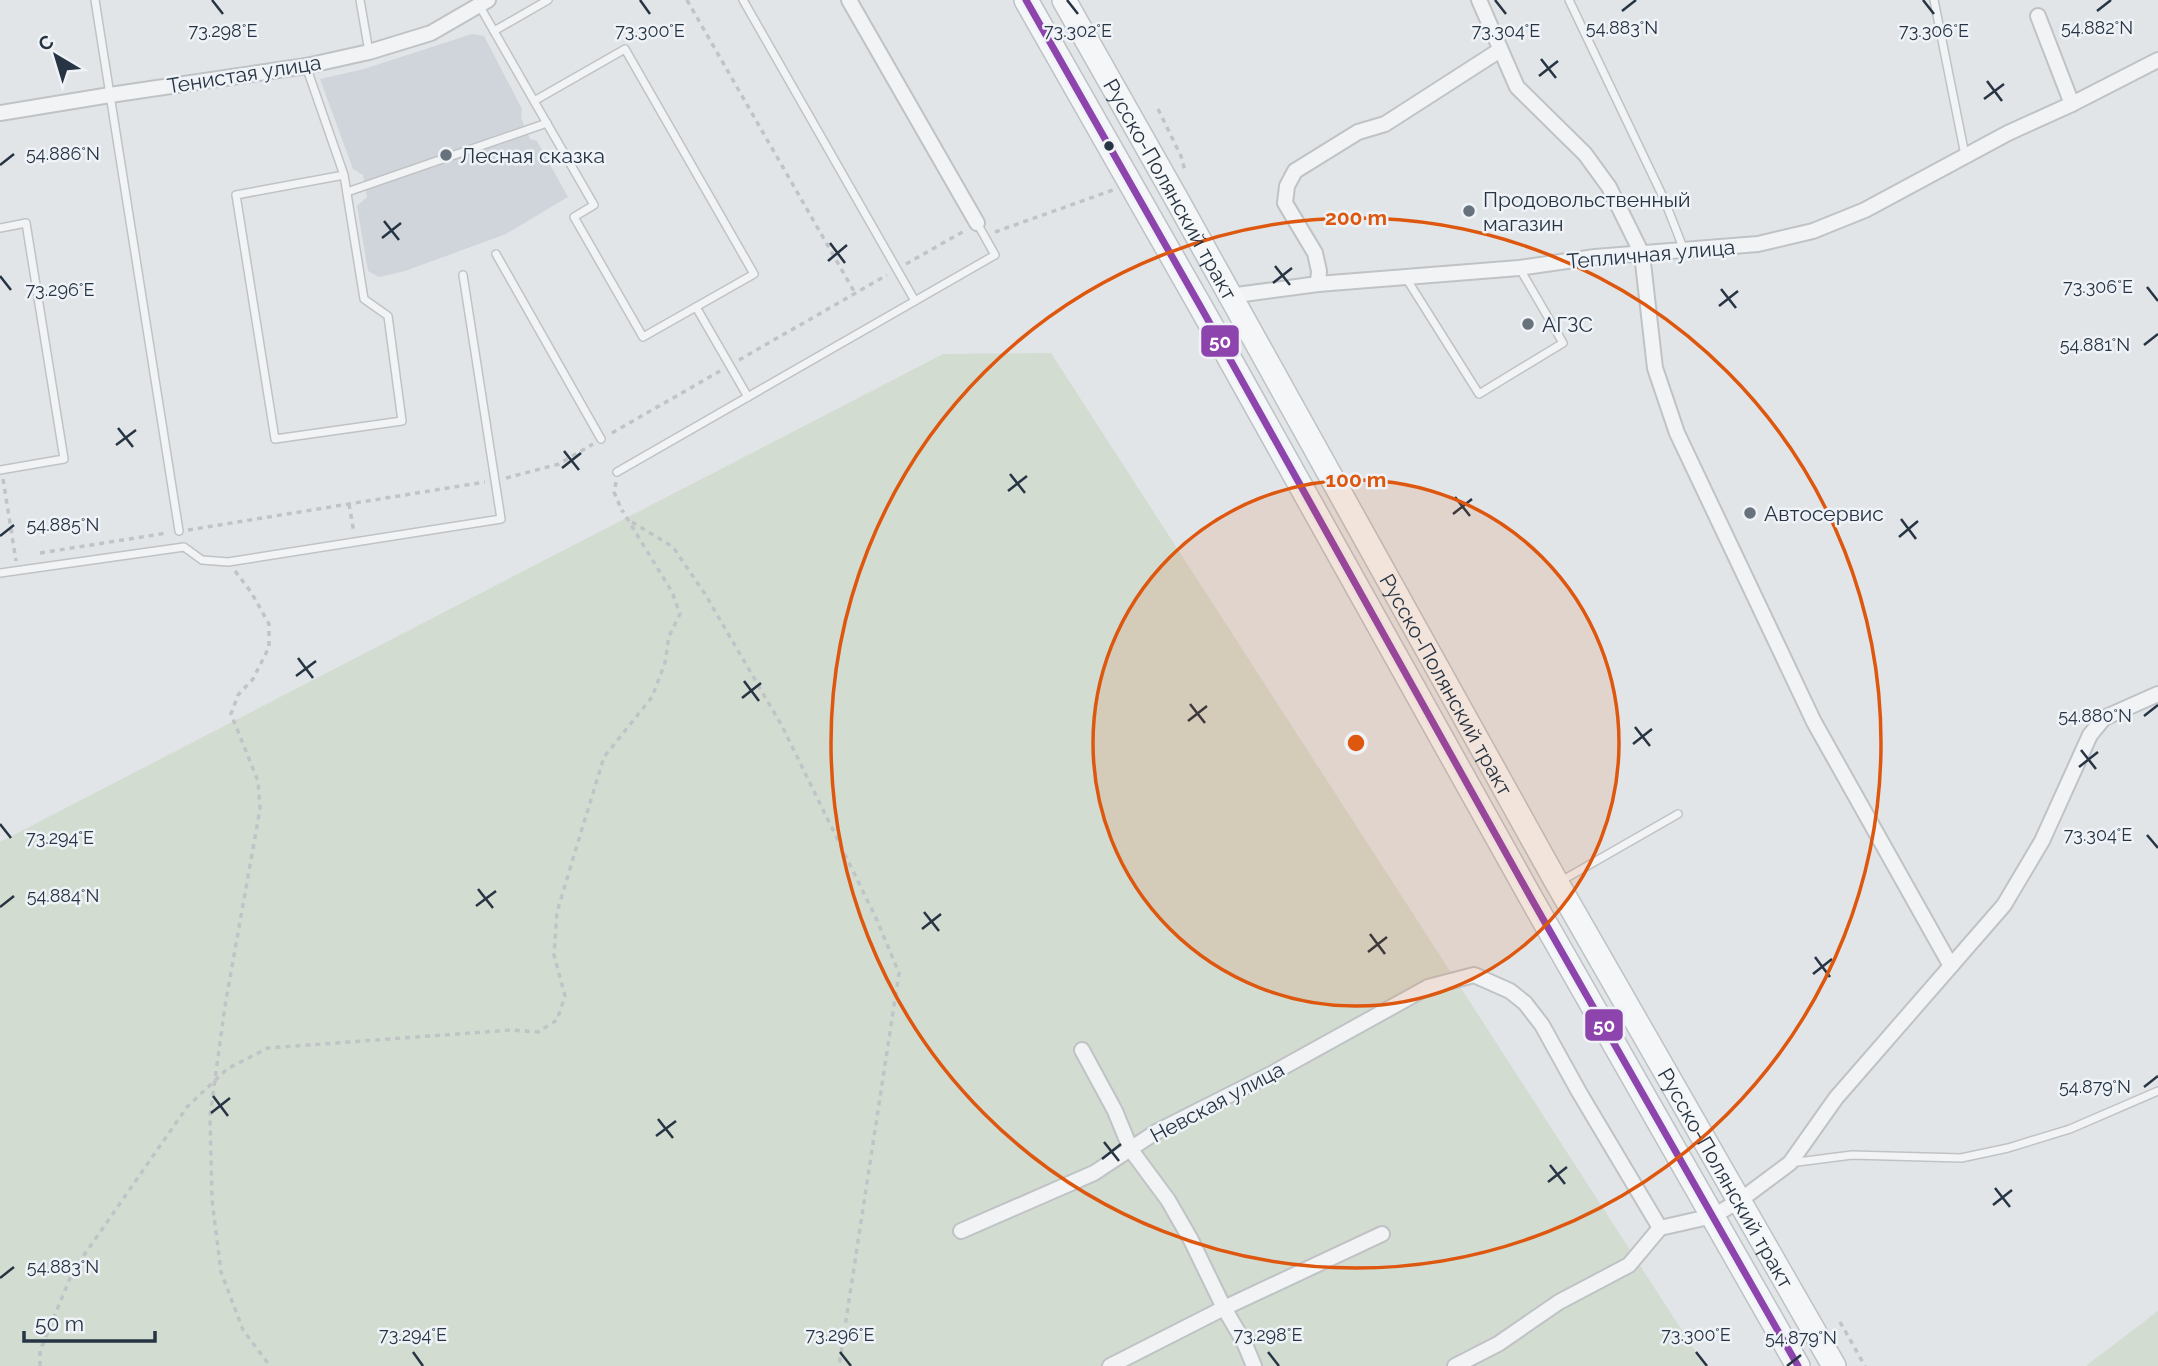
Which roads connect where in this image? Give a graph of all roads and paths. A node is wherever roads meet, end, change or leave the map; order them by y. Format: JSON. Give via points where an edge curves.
{"nodes":[{"id":1,"x":95,"y":0,"type":"edge"},
{"id":2,"x":360,"y":0,"type":"edge"},
{"id":3,"x":548,"y":0,"type":"edge"},
{"id":4,"x":687,"y":0,"type":"edge"},
{"id":5,"x":743,"y":0,"type":"edge"},
{"id":6,"x":849,"y":0,"type":"edge"},
{"id":7,"x":1026,"y":0,"type":"edge"},
{"id":8,"x":1064,"y":0,"type":"edge"},
{"id":9,"x":1479,"y":0,"type":"edge"},
{"id":10,"x":1569,"y":0,"type":"edge"},
{"id":11,"x":1934,"y":0,"type":"edge"},
{"id":12,"x":484,"y":3,"type":"edge"},
{"id":13,"x":2038,"y":16,"type":"dead end"},
{"id":14,"x":494,"y":31,"type":"junction"},
{"id":15,"x":1500,"y":50,"type":"junction"},
{"id":16,"x":369,"y":52,"type":"junction"},
{"id":17,"x":2158,"y":60,"type":"edge"},
{"id":18,"x":306,"y":66,"type":"junction"},
{"id":19,"x":110,"y":94,"type":"junction"},
{"id":20,"x":534,"y":101,"type":"junction"},
{"id":21,"x":2072,"y":104,"type":"junction"},
{"id":22,"x":1158,"y":109,"type":"dead end"},
{"id":23,"x":0,"y":113,"type":"edge"},
{"id":24,"x":547,"y":123,"type":"junction"},
{"id":25,"x":1966,"y":156,"type":"junction"},
{"id":26,"x":344,"y":175,"type":"junction"},
{"id":27,"x":1187,"y":178,"type":"dead end"},
{"id":28,"x":1116,"y":189,"type":"dead end"},
{"id":29,"x":347,"y":192,"type":"junction"},
{"id":30,"x":979,"y":227,"type":"junction"},
{"id":31,"x":0,"y":228,"type":"edge"},
{"id":32,"x":1685,"y":251,"type":"junction"},
{"id":33,"x":496,"y":254,"type":"dead end"},
{"id":34,"x":1642,"y":254,"type":"junction"},
{"id":35,"x":1519,"y":268,"type":"junction"},
{"id":36,"x":463,"y":275,"type":"dead end"},
{"id":37,"x":1406,"y":278,"type":"junction"},
{"id":38,"x":1318,"y":284,"type":"junction"},
{"id":39,"x":855,"y":293,"type":"dead end"},
{"id":40,"x":1229,"y":296,"type":"junction"},
{"id":41,"x":915,"y":301,"type":"junction"},
{"id":42,"x":696,"y":307,"type":"junction"},
{"id":43,"x":748,"y":397,"type":"junction"},
{"id":44,"x":601,"y":439,"type":"dead end"},
{"id":45,"x":1,"y":469,"type":"edge"},
{"id":46,"x":617,"y":472,"type":"joint"},
{"id":47,"x":495,"y":481,"type":"junction"},
{"id":48,"x":349,"y":504,"type":"junction"},
{"id":49,"x":622,"y":510,"type":"junction"},
{"id":50,"x":179,"y":531,"type":"junction"},
{"id":51,"x":355,"y":542,"type":"junction"},
{"id":52,"x":29,"y":555,"type":"dead end"},
{"id":53,"x":228,"y":562,"type":"junction"},
{"id":54,"x":17,"y":570,"type":"junction"},
{"id":55,"x":0,"y":573,"type":"edge"},
{"id":56,"x":2158,"y":694,"type":"edge"},
{"id":57,"x":1678,"y":814,"type":"dead end"},
{"id":58,"x":1558,"y":883,"type":"junction"},
{"id":59,"x":1951,"y":966,"type":"junction"},
{"id":60,"x":1082,"y":1050,"type":"dead end"},
{"id":61,"x":215,"y":1081,"type":"junction"},
{"id":62,"x":2158,"y":1091,"type":"edge"},
{"id":63,"x":1132,"y":1150,"type":"junction"},
{"id":64,"x":1790,"y":1163,"type":"junction"},
{"id":65,"x":1739,"y":1201,"type":"junction"},
{"id":66,"x":1713,"y":1216,"type":"junction"},
{"id":67,"x":1660,"y":1228,"type":"junction"},
{"id":68,"x":961,"y":1231,"type":"dead end"},
{"id":69,"x":1382,"y":1234,"type":"dead end"},
{"id":70,"x":1224,"y":1308,"type":"junction"},
{"id":71,"x":1840,"y":1322,"type":"dead end"},
{"id":72,"x":40,"y":1366,"type":"edge"},
{"id":73,"x":270,"y":1366,"type":"edge"},
{"id":74,"x":839,"y":1366,"type":"edge"},
{"id":75,"x":1110,"y":1366,"type":"edge"},
{"id":76,"x":1254,"y":1366,"type":"edge"},
{"id":77,"x":1455,"y":1366,"type":"edge"},
{"id":78,"x":1798,"y":1366,"type":"edge"},
{"id":79,"x":1834,"y":1366,"type":"edge"},
{"id":80,"x":1865,"y":1366,"type":"edge"}],
"edges":[{"from":1,"to":19,"type":"lane"},
{"from":2,"to":16,"type":"lane"},
{"from":3,"to":14,"type":"lane"},
{"from":4,"to":39,"type":"path"},
{"from":5,"to":41,"type":"lane"},
{"from":6,"to":30,"type":"street"},
{"from":7,"to":66,"type":"main road","name":"Русско-Полянский тракт"},
{"from":8,"to":40,"type":"main road","name":"Русско-Полянский тракт"},
{"from":9,"to":15,"type":"street"},
{"from":10,"to":32,"type":"lane"},
{"from":11,"to":25,"type":"lane"},
{"from":12,"to":14,"type":"lane"},
{"from":12,"to":16,"type":"street","name":"Тенистая улица","via":[[431,33]]},
{"from":13,"to":21,"type":"street"},
{"from":14,"to":20,"type":"lane"},
{"from":15,"to":34,"type":"street","via":[[1517,87],[1585,154],[1609,187]]},
{"from":15,"to":38,"type":"street","via":[[1385,124],[1358,132],[1294,171],[1285,203],[1315,253]]},
{"from":16,"to":18,"type":"street","name":"Тенистая улица"},
{"from":17,"to":21,"type":"street","name":"Тепличная улица"},
{"from":18,"to":19,"type":"street","name":"Тенистая улица"},
{"from":18,"to":26,"type":"lane"},
{"from":19,"to":23,"type":"street","name":"Тенистая улица"},
{"from":19,"to":50,"type":"lane"},
{"from":20,"to":24,"type":"lane"},
{"from":20,"to":42,"type":"lane","via":[[625,49],[754,274]]},
{"from":21,"to":25,"type":"street","name":"Тепличная улица"},
{"from":22,"to":27,"type":"path"},
{"from":24,"to":29,"type":"lane"},
{"from":24,"to":42,"type":"lane","via":[[594,205],[574,217],[643,337]]},
{"from":25,"to":32,"type":"street","name":"Тепличная улица","via":[[1865,210],[1813,231],[1758,244]]},
{"from":26,"to":29,"type":"lane"},
{"from":26,"to":29,"type":"lane","via":[[236,195],[275,439],[402,421],[388,316],[364,299]]},
{"from":28,"to":30,"type":"path","via":[[994,232]]},
{"from":30,"to":41,"type":"lane","via":[[995,255]]},
{"from":31,"to":45,"type":"lane","via":[[26,223],[64,459]]},
{"from":32,"to":34,"type":"street","name":"Тепличная улица"},
{"from":33,"to":44,"type":"lane"},
{"from":34,"to":35,"type":"street","name":"Тепличная улица"},
{"from":34,"to":59,"type":"street","via":[[1655,368],[1677,433],[1814,722]]},
{"from":35,"to":37,"type":"street","name":"Тепличная улица"},
{"from":35,"to":37,"type":"lane","via":[[1563,343],[1479,394]]},
{"from":36,"to":47,"type":"lane"},
{"from":37,"to":38,"type":"street","name":"Тепличная улица"},
{"from":38,"to":40,"type":"street","name":"Тепличная улица"},
{"from":40,"to":58,"type":"main road","name":"Русско-Полянский тракт"},
{"from":41,"to":43,"type":"lane"},
{"from":42,"to":43,"type":"lane"},
{"from":43,"to":46,"type":"lane"},
{"from":45,"to":54,"type":"path"},
{"from":46,"to":49,"type":"path","via":[[614,492]]},
{"from":47,"to":48,"type":"path"},
{"from":47,"to":51,"type":"lane","via":[[501,519]]},
{"from":48,"to":50,"type":"path"},
{"from":48,"to":51,"type":"path"},
{"from":49,"to":61,"type":"path","via":[[672,592],[680,614],[652,697],[604,757],[575,852],[557,912],[554,956],[565,996],[557,1020],[538,1032],[511,1030],[268,1048],[227,1069]]},
{"from":49,"to":74,"type":"path","via":[[633,523],[673,547],[705,594],[782,726],[899,973]]},
{"from":50,"to":52,"type":"path"},
{"from":51,"to":53,"type":"lane"},
{"from":53,"to":54,"type":"lane","via":[[202,560],[184,547]]},
{"from":53,"to":61,"type":"path","via":[[269,624],[269,647],[253,679],[238,695],[232,714],[258,781],[260,809]]},
{"from":54,"to":55,"type":"lane"},
{"from":56,"to":59,"type":"street","via":[[2105,718],[2090,735],[2036,852],[2004,905]]},
{"from":57,"to":58,"type":"lane"},
{"from":58,"to":65,"type":"main road","name":"Русско-Полянский тракт"},
{"from":59,"to":64,"type":"street","via":[[1836,1098]]},
{"from":60,"to":63,"type":"street"},
{"from":61,"to":72,"type":"path","via":[[187,1107],[73,1271],[40,1351]]},
{"from":61,"to":73,"type":"path","via":[[210,1116],[212,1200],[221,1272],[243,1330]]},
{"from":62,"to":64,"type":"lane","via":[[2070,1129],[1961,1158],[1852,1155]]},
{"from":63,"to":67,"type":"street","name":"Невская улица","via":[[1156,1132],[1428,987],[1474,975],[1510,991],[1542,1025]]},
{"from":63,"to":68,"type":"street","name":"Невская улица","via":[[1094,1173]]},
{"from":63,"to":70,"type":"street","via":[[1168,1200]]},
{"from":64,"to":65,"type":"street"},
{"from":65,"to":66,"type":"street"},
{"from":65,"to":79,"type":"main road","name":"Русско-Полянский тракт"},
{"from":66,"to":67,"type":"street"},
{"from":66,"to":78,"type":"main road","name":"Русско-Полянский тракт"},
{"from":67,"to":77,"type":"street","via":[[1629,1265]]},
{"from":69,"to":70,"type":"street"},
{"from":70,"to":75,"type":"street"},
{"from":70,"to":76,"type":"street"},
{"from":71,"to":80,"type":"path"}]}
